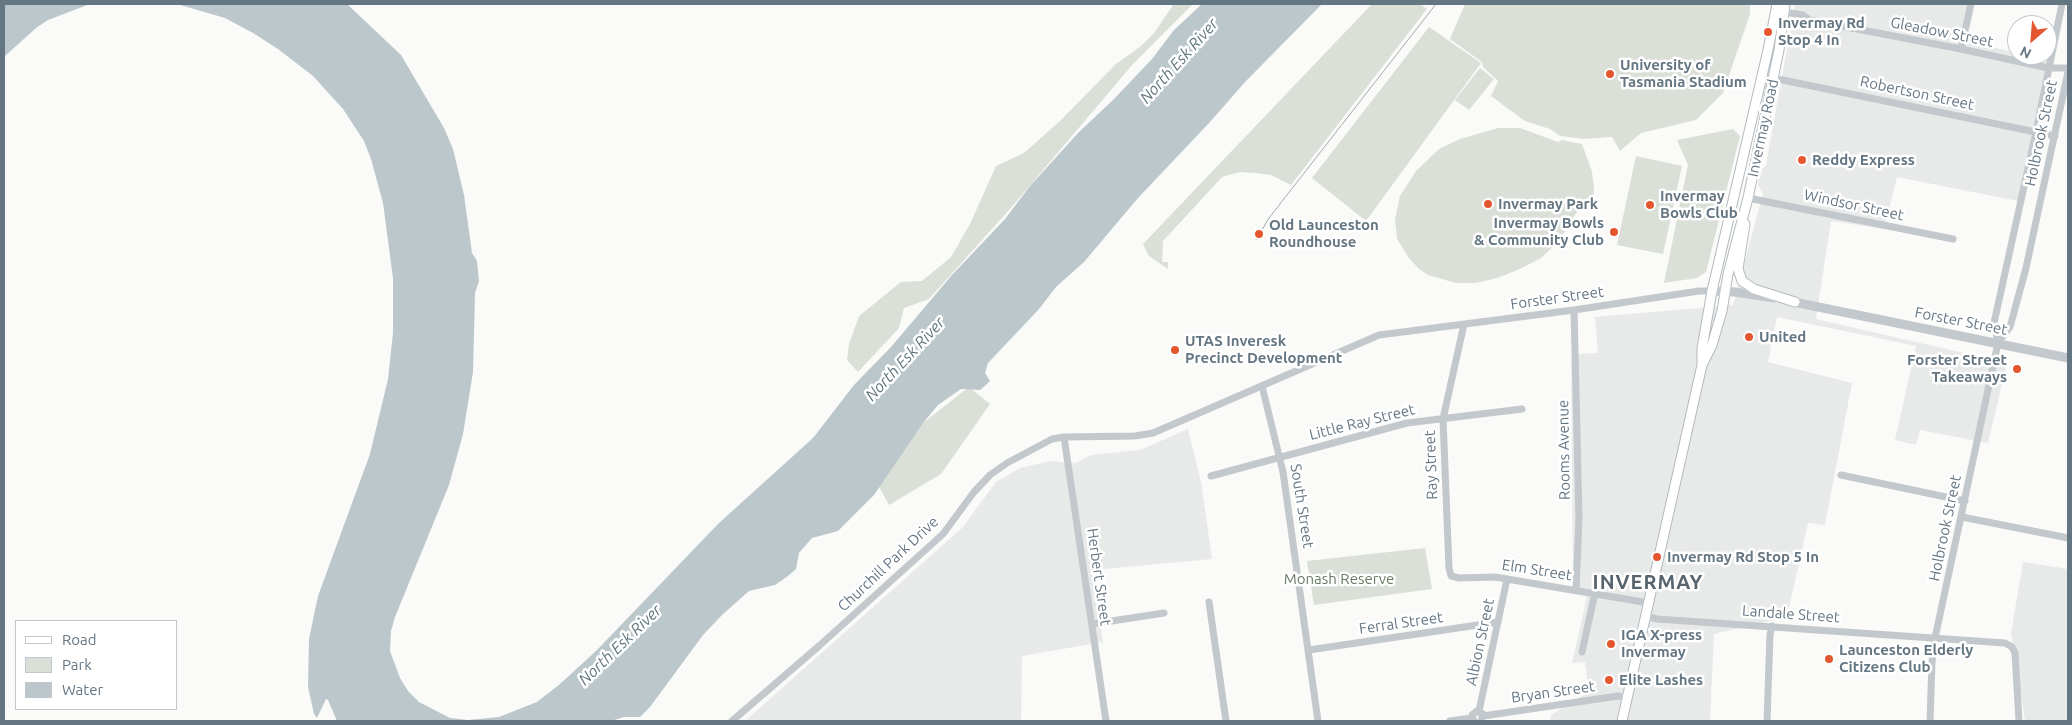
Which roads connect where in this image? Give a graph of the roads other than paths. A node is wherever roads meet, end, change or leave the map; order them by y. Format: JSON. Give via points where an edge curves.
{"nodes":[{"id":1,"x":1971,"y":4,"type":"edge"},
{"id":2,"x":2062,"y":4,"type":"edge"},
{"id":3,"x":1780,"y":8,"type":"edge"},
{"id":4,"x":1810,"y":20,"type":"junction"},
{"id":5,"x":1782,"y":30,"type":"junction"},
{"id":6,"x":1961,"y":49,"type":"junction"},
{"id":7,"x":2048,"y":68,"type":"junction"},
{"id":8,"x":2068,"y":68,"type":"edge"},
{"id":9,"x":2068,"y":72,"type":"edge"},
{"id":10,"x":1774,"y":78,"type":"junction"},
{"id":11,"x":2036,"y":132,"type":"junction"},
{"id":12,"x":2055,"y":136,"type":"junction"},
{"id":13,"x":1747,"y":202,"type":"junction"},
{"id":14,"x":1953,"y":240,"type":"dead end"},
{"id":15,"x":1712,"y":292,"type":"junction"},
{"id":16,"x":1725,"y":292,"type":"junction"},
{"id":17,"x":1795,"y":302,"type":"junction"},
{"id":18,"x":1574,"y":310,"type":"junction"},
{"id":19,"x":1464,"y":324,"type":"junction"},
{"id":20,"x":1998,"y":342,"type":"junction"},
{"id":21,"x":2068,"y":358,"type":"edge"},
{"id":22,"x":1702,"y":365,"type":"junction"},
{"id":23,"x":1262,"y":386,"type":"junction"},
{"id":24,"x":1522,"y":410,"type":"dead end"},
{"id":25,"x":1443,"y":419,"type":"junction"},
{"id":26,"x":1064,"y":437,"type":"junction"},
{"id":27,"x":1280,"y":457,"type":"junction"},
{"id":28,"x":1841,"y":475,"type":"dead end"},
{"id":29,"x":1211,"y":476,"type":"dead end"},
{"id":30,"x":1965,"y":501,"type":"junction"},
{"id":31,"x":1962,"y":517,"type":"junction"},
{"id":32,"x":2068,"y":538,"type":"edge"},
{"id":33,"x":1451,"y":576,"type":"joint"},
{"id":34,"x":1507,"y":579,"type":"junction"},
{"id":35,"x":1576,"y":590,"type":"junction"},
{"id":36,"x":1594,"y":593,"type":"junction"},
{"id":37,"x":1209,"y":602,"type":"dead end"},
{"id":38,"x":1649,"y":603,"type":"junction"},
{"id":39,"x":1164,"y":614,"type":"dead end"},
{"id":40,"x":1646,"y":616,"type":"junction"},
{"id":41,"x":1498,"y":622,"type":"junction"},
{"id":42,"x":1092,"y":624,"type":"junction"},
{"id":43,"x":1772,"y":626,"type":"junction"},
{"id":44,"x":1935,"y":638,"type":"junction"},
{"id":45,"x":1308,"y":650,"type":"junction"},
{"id":46,"x":1582,"y":652,"type":"dead end"},
{"id":47,"x":1627,"y":698,"type":"junction"},
{"id":48,"x":1481,"y":716,"type":"edge"},
{"id":49,"x":1473,"y":720,"type":"edge"},
{"id":50,"x":732,"y":721,"type":"edge"},
{"id":51,"x":1106,"y":721,"type":"edge"},
{"id":52,"x":1226,"y":721,"type":"edge"},
{"id":53,"x":1318,"y":721,"type":"edge"},
{"id":54,"x":1450,"y":721,"type":"edge"},
{"id":55,"x":1622,"y":721,"type":"edge"},
{"id":56,"x":1767,"y":721,"type":"edge"},
{"id":57,"x":1930,"y":721,"type":"edge"},
{"id":58,"x":2019,"y":721,"type":"edge"}],
"edges":[{"from":1,"to":6,"type":"street"},
{"from":2,"to":7,"type":"street","name":"Holbrook Street"},
{"from":3,"to":4,"type":"street","name":"Gleadow Street"},
{"from":3,"to":5,"type":"main road","name":"Invermay Road"},
{"from":3,"to":15,"type":"main road","name":"Invermay Road"},
{"from":4,"to":5,"type":"street","name":"Gleadow Street","via":[[1790,24]]},
{"from":4,"to":6,"type":"street","name":"Gleadow Street"},
{"from":5,"to":10,"type":"main road","name":"Invermay Road"},
{"from":6,"to":7,"type":"street","name":"Gleadow Street"},
{"from":7,"to":8,"type":"street","name":"Gleadow Street"},
{"from":7,"to":11,"type":"street","name":"Holbrook Street"},
{"from":9,"to":12,"type":"street","name":"Holbrook Street"},
{"from":10,"to":11,"type":"street","name":"Robertson Street"},
{"from":10,"to":13,"type":"main road","name":"Invermay Road"},
{"from":11,"to":12,"type":"street","name":"Robertson Street"},
{"from":11,"to":20,"type":"street","name":"Holbrook Street","via":[[1994,323]]},
{"from":12,"to":20,"type":"street","name":"Holbrook Street","via":[[2010,327]]},
{"from":13,"to":14,"type":"street","name":"Windsor Street"},
{"from":13,"to":16,"type":"main road","name":"Invermay Road"},
{"from":13,"to":17,"type":"main road","via":[[1738,269],[1742,281],[1754,289]]},
{"from":15,"to":16,"type":"street","name":"Forster Street"},
{"from":15,"to":18,"type":"street","name":"Forster Street","via":[[1699,291]]},
{"from":15,"to":22,"type":"main road","name":"Invermay Road"},
{"from":16,"to":17,"type":"street","name":"Forster Street"},
{"from":16,"to":22,"type":"main road","name":"Invermay Road","via":[[1712,345]]},
{"from":17,"to":20,"type":"street","name":"Forster Street"},
{"from":18,"to":19,"type":"street","name":"Forster Street"},
{"from":18,"to":35,"type":"street","name":"Rooms Avenue","via":[[1579,518]]},
{"from":19,"to":23,"type":"street","name":"Forster Street","via":[[1370,337]]},
{"from":19,"to":25,"type":"street","name":"Ray Street"},
{"from":20,"to":21,"type":"street","name":"Forster Street"},
{"from":20,"to":30,"type":"street","name":"Holbrook Street"},
{"from":22,"to":38,"type":"main road","name":"Invermay Road"},
{"from":23,"to":26,"type":"street","name":"Forster Street","via":[[1153,433],[1124,437]]},
{"from":23,"to":27,"type":"street","name":"South Street"},
{"from":24,"to":25,"type":"street","name":"Little Ray Street"},
{"from":25,"to":27,"type":"street","name":"Little Ray Street","via":[[1407,423]]},
{"from":25,"to":33,"type":"street","name":"Ray Street"},
{"from":26,"to":42,"type":"street","name":"Herbert Street"},
{"from":26,"to":50,"type":"street","name":"Churchill Park Drive","via":[[1046,442],[990,475],[943,534]]},
{"from":27,"to":29,"type":"street","name":"Little Ray Street"},
{"from":27,"to":45,"type":"street","name":"South Street"},
{"from":28,"to":30,"type":"street"},
{"from":30,"to":31,"type":"street","name":"Holbrook Street"},
{"from":31,"to":32,"type":"street"},
{"from":31,"to":44,"type":"street","name":"Holbrook Street"},
{"from":33,"to":34,"type":"street","name":"Elm Street"},
{"from":34,"to":35,"type":"street","name":"Elm Street"},
{"from":34,"to":41,"type":"street","name":"Albion Street"},
{"from":35,"to":36,"type":"street","name":"Elm Street"},
{"from":36,"to":38,"type":"street","name":"Elm Street"},
{"from":36,"to":46,"type":"street"},
{"from":37,"to":52,"type":"street"},
{"from":38,"to":40,"type":"main road","name":"Invermay Road"},
{"from":39,"to":42,"type":"street"},
{"from":40,"to":43,"type":"street","name":"Landale Street"},
{"from":40,"to":47,"type":"main road","name":"Invermay Road"},
{"from":41,"to":45,"type":"street","name":"Ferral Street"},
{"from":41,"to":48,"type":"street","name":"Albion Street"},
{"from":42,"to":51,"type":"street","name":"Herbert Street"},
{"from":43,"to":44,"type":"street","name":"Landale Street"},
{"from":43,"to":56,"type":"street"},
{"from":44,"to":57,"type":"street","name":"Holbrook Street"},
{"from":44,"to":58,"type":"street","name":"Landale Street","via":[[2006,643],[2012,647]]},
{"from":45,"to":53,"type":"street","name":"South Street"},
{"from":47,"to":48,"type":"street","name":"Bryan Street","via":[[1618,696]]},
{"from":47,"to":55,"type":"main road","name":"Invermay Road"},
{"from":48,"to":49,"type":"street","via":[[1473,713]]},
{"from":49,"to":54,"type":"street"}]}
